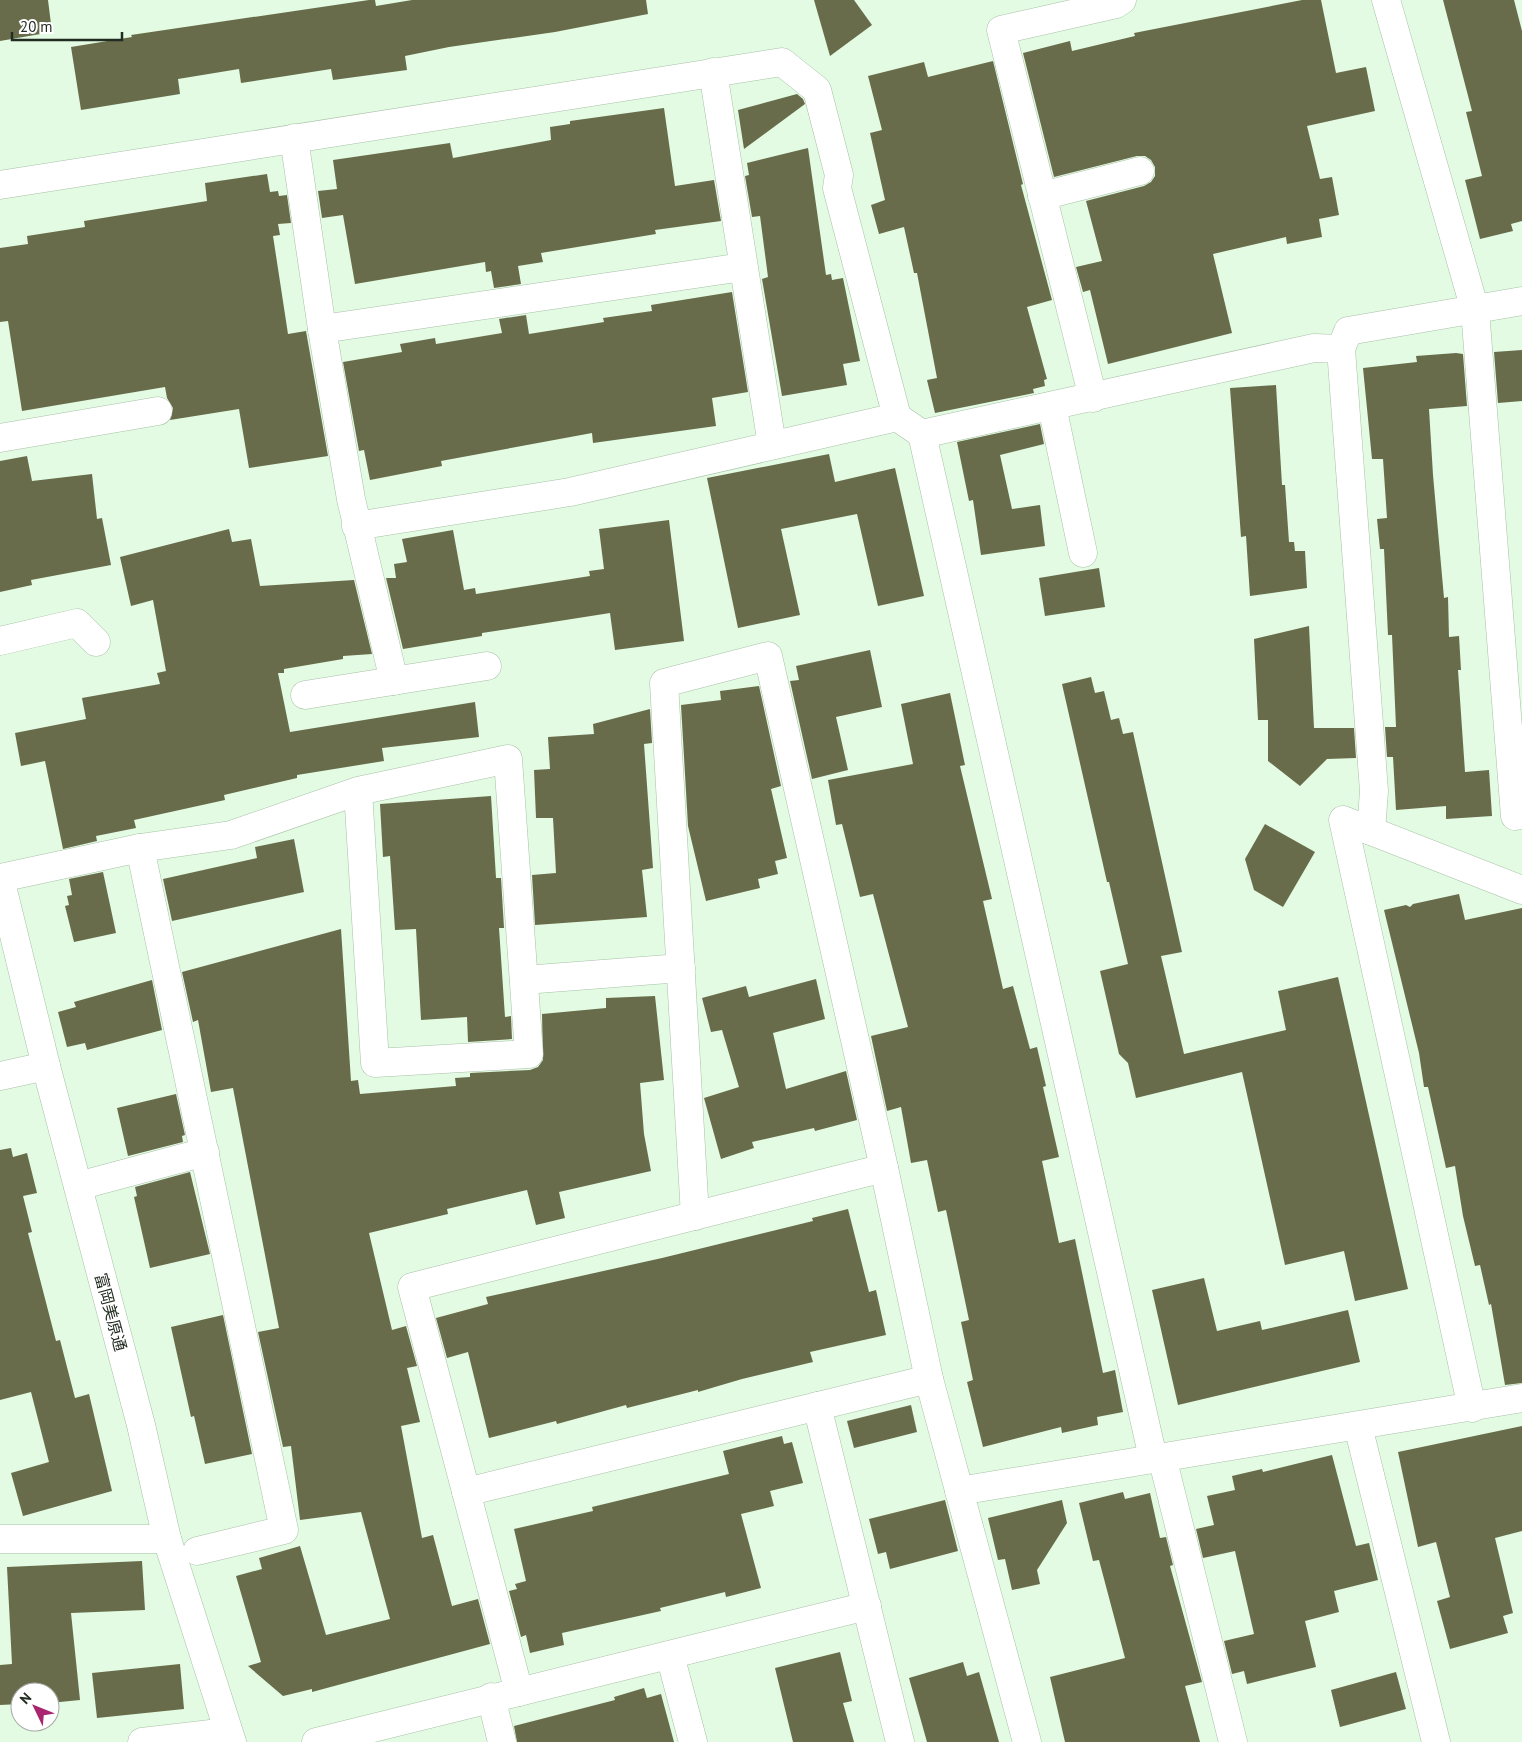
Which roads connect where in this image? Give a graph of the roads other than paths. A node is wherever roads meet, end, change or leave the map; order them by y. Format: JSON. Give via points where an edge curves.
{"nodes":[{"id":1,"x":1122,"y":0,"type":"edge"},
{"id":2,"x":1386,"y":0,"type":"edge"},
{"id":3,"x":713,"y":72,"type":"junction"},
{"id":4,"x":294,"y":138,"type":"junction"},
{"id":5,"x":1140,"y":171,"type":"dead end"},
{"id":6,"x":0,"y":185,"type":"edge"},
{"id":7,"x":1042,"y":196,"type":"junction"},
{"id":8,"x":743,"y":267,"type":"junction"},
{"id":9,"x":1522,"y":301,"type":"edge"},
{"id":10,"x":1475,"y":310,"type":"junction"},
{"id":11,"x":322,"y":329,"type":"junction"},
{"id":12,"x":1341,"y":350,"type":"junction"},
{"id":13,"x":1093,"y":398,"type":"junction"},
{"id":14,"x":1052,"y":406,"type":"junction"},
{"id":15,"x":158,"y":411,"type":"dead end"},
{"id":16,"x":897,"y":417,"type":"junction"},
{"id":17,"x":922,"y":434,"type":"junction"},
{"id":18,"x":0,"y":438,"type":"edge"},
{"id":19,"x":772,"y":445,"type":"junction"},
{"id":20,"x":356,"y":526,"type":"junction"},
{"id":21,"x":1083,"y":553,"type":"dead end"},
{"id":22,"x":0,"y":641,"type":"edge"},
{"id":23,"x":96,"y":642,"type":"dead end"},
{"id":24,"x":487,"y":666,"type":"dead end"},
{"id":25,"x":394,"y":681,"type":"junction"},
{"id":26,"x":305,"y":695,"type":"dead end"},
{"id":27,"x":358,"y":791,"type":"junction"},
{"id":28,"x":1522,"y":816,"type":"edge"},
{"id":29,"x":1371,"y":831,"type":"junction"},
{"id":30,"x":140,"y":848,"type":"junction"},
{"id":31,"x":0,"y":878,"type":"edge"},
{"id":32,"x":1522,"y":890,"type":"edge"},
{"id":33,"x":681,"y":968,"type":"junction"},
{"id":34,"x":524,"y":980,"type":"junction"},
{"id":35,"x":46,"y":1066,"type":"junction"},
{"id":36,"x":0,"y":1076,"type":"edge"},
{"id":37,"x":205,"y":1152,"type":"junction"},
{"id":38,"x":884,"y":1168,"type":"junction"},
{"id":39,"x":78,"y":1186,"type":"junction"},
{"id":40,"x":695,"y":1216,"type":"junction"},
{"id":41,"x":929,"y":1379,"type":"junction"},
{"id":42,"x":1522,"y":1398,"type":"edge"},
{"id":43,"x":817,"y":1406,"type":"junction"},
{"id":44,"x":1472,"y":1408,"type":"junction"},
{"id":45,"x":1358,"y":1426,"type":"junction"},
{"id":46,"x":1158,"y":1458,"type":"junction"},
{"id":47,"x":960,"y":1491,"type":"junction"},
{"id":48,"x":466,"y":1492,"type":"junction"},
{"id":49,"x":0,"y":1539,"type":"edge"},
{"id":50,"x":167,"y":1539,"type":"junction"},
{"id":51,"x":197,"y":1551,"type":"dead end"},
{"id":52,"x":867,"y":1606,"type":"junction"},
{"id":53,"x":670,"y":1655,"type":"junction"},
{"id":54,"x":519,"y":1692,"type":"junction"},
{"id":55,"x":491,"y":1697,"type":"junction"},
{"id":56,"x":230,"y":1737,"type":"edge"},
{"id":57,"x":142,"y":1742,"type":"edge"},
{"id":58,"x":316,"y":1742,"type":"edge"},
{"id":59,"x":502,"y":1742,"type":"edge"},
{"id":60,"x":693,"y":1742,"type":"edge"},
{"id":61,"x":900,"y":1742,"type":"edge"},
{"id":62,"x":1027,"y":1742,"type":"edge"},
{"id":63,"x":1233,"y":1742,"type":"edge"},
{"id":64,"x":1436,"y":1742,"type":"edge"}],
"edges":[{"from":1,"to":7,"type":"street","via":[[1001,30]]},
{"from":2,"to":10,"type":"street"},
{"from":3,"to":4,"type":"street"},
{"from":3,"to":8,"type":"street"},
{"from":3,"to":16,"type":"street","via":[[782,62],[817,90],[839,175],[837,188]]},
{"from":4,"to":6,"type":"street"},
{"from":4,"to":11,"type":"street"},
{"from":5,"to":7,"type":"street"},
{"from":7,"to":13,"type":"street"},
{"from":8,"to":11,"type":"street"},
{"from":8,"to":19,"type":"street"},
{"from":9,"to":10,"type":"street"},
{"from":10,"to":12,"type":"street","via":[[1348,331]]},
{"from":10,"to":28,"type":"street","via":[[1515,816]]},
{"from":11,"to":20,"type":"street"},
{"from":12,"to":13,"type":"street","via":[[1314,348]]},
{"from":12,"to":29,"type":"street","via":[[1374,791]]},
{"from":13,"to":14,"type":"street"},
{"from":14,"to":17,"type":"street"},
{"from":14,"to":21,"type":"street"},
{"from":15,"to":18,"type":"street"},
{"from":16,"to":17,"type":"street"},
{"from":16,"to":19,"type":"street"},
{"from":17,"to":46,"type":"street"},
{"from":19,"to":20,"type":"street","via":[[570,492]]},
{"from":20,"to":25,"type":"street"},
{"from":22,"to":23,"type":"street","via":[[77,623]]},
{"from":24,"to":25,"type":"street"},
{"from":25,"to":26,"type":"street"},
{"from":27,"to":30,"type":"street","via":[[231,835]]},
{"from":27,"to":34,"type":"street","via":[[508,759]]},
{"from":27,"to":34,"type":"street","via":[[375,1064],[529,1054]]},
{"from":29,"to":32,"type":"street"},
{"from":29,"to":44,"type":"street","via":[[1343,820]]},
{"from":30,"to":31,"type":"street"},
{"from":30,"to":37,"type":"street"},
{"from":31,"to":35,"type":"street","name":"富岡美原通"},
{"from":33,"to":34,"type":"street"},
{"from":33,"to":38,"type":"street","via":[[664,683],[768,656]]},
{"from":33,"to":40,"type":"street"},
{"from":35,"to":36,"type":"street"},
{"from":35,"to":39,"type":"street","name":"富岡美原通"},
{"from":37,"to":39,"type":"street"},
{"from":37,"to":51,"type":"street","via":[[284,1530]]},
{"from":38,"to":40,"type":"street"},
{"from":38,"to":41,"type":"street"},
{"from":39,"to":50,"type":"street","name":"富岡美原通","via":[[141,1425]]},
{"from":40,"to":48,"type":"street","via":[[412,1287]]},
{"from":41,"to":43,"type":"street"},
{"from":41,"to":47,"type":"street"},
{"from":42,"to":44,"type":"street"},
{"from":43,"to":48,"type":"street"},
{"from":43,"to":52,"type":"street"},
{"from":44,"to":45,"type":"street"},
{"from":45,"to":46,"type":"street"},
{"from":45,"to":64,"type":"street"},
{"from":46,"to":47,"type":"street"},
{"from":46,"to":63,"type":"street"},
{"from":47,"to":62,"type":"street"},
{"from":48,"to":54,"type":"street"},
{"from":49,"to":50,"type":"street"},
{"from":50,"to":56,"type":"street","name":"富岡美原通"},
{"from":52,"to":53,"type":"street"},
{"from":52,"to":61,"type":"street"},
{"from":53,"to":54,"type":"street"},
{"from":53,"to":60,"type":"street"},
{"from":54,"to":55,"type":"street"},
{"from":55,"to":58,"type":"street"},
{"from":55,"to":59,"type":"street"},
{"from":56,"to":57,"type":"street"}]}
